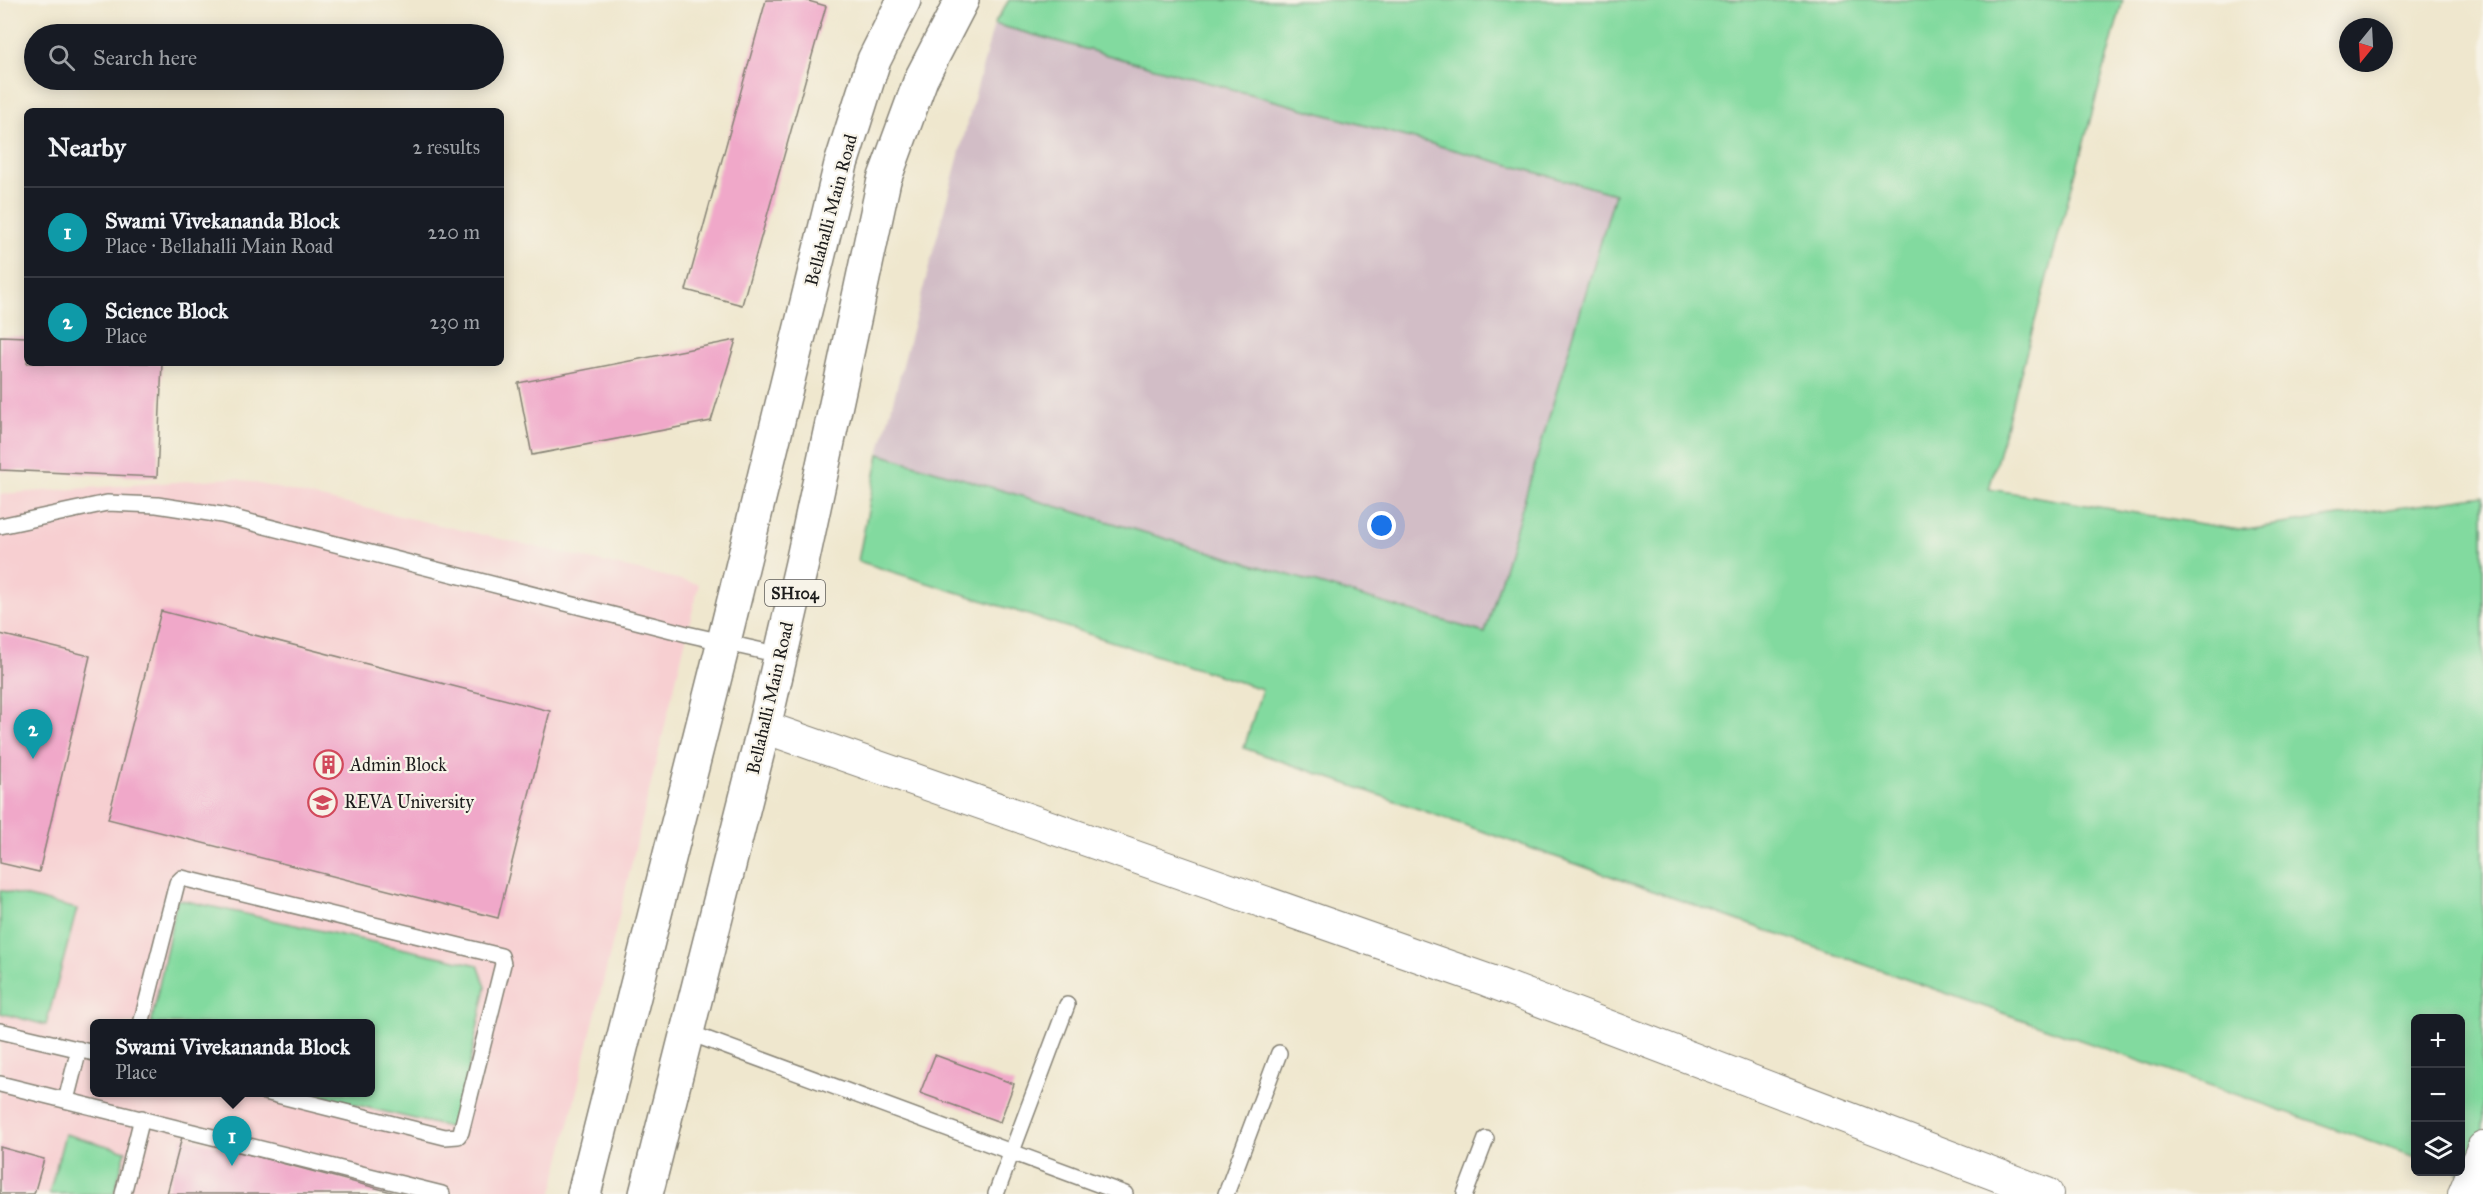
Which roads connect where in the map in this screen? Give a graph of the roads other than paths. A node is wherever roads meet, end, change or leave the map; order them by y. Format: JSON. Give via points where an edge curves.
{"nodes":[{"id":1,"x":904,"y":0,"type":"edge"},
{"id":2,"x":962,"y":0,"type":"edge"},
{"id":3,"x":0,"y":526,"type":"edge"},
{"id":4,"x":724,"y":641,"type":"junction"},
{"id":5,"x":780,"y":655,"type":"junction"},
{"id":6,"x":764,"y":727,"type":"junction"},
{"id":7,"x":1067,"y":1005,"type":"dead end"},
{"id":8,"x":142,"y":1019,"type":"edge"},
{"id":9,"x":0,"y":1031,"type":"edge"},
{"id":10,"x":687,"y":1032,"type":"junction"},
{"id":11,"x":87,"y":1051,"type":"edge"},
{"id":12,"x":1279,"y":1053,"type":"dead end"},
{"id":13,"x":0,"y":1084,"type":"edge"},
{"id":14,"x":285,"y":1097,"type":"edge"},
{"id":15,"x":66,"y":1100,"type":"junction"},
{"id":16,"x":142,"y":1118,"type":"junction"},
{"id":17,"x":1486,"y":1139,"type":"dead end"},
{"id":18,"x":2483,"y":1148,"type":"edge"},
{"id":19,"x":1012,"y":1152,"type":"junction"},
{"id":20,"x":123,"y":1194,"type":"edge"},
{"id":21,"x":442,"y":1194,"type":"edge"},
{"id":22,"x":584,"y":1194,"type":"edge"},
{"id":23,"x":646,"y":1194,"type":"edge"},
{"id":24,"x":996,"y":1194,"type":"edge"},
{"id":25,"x":1125,"y":1194,"type":"edge"},
{"id":26,"x":1226,"y":1194,"type":"edge"},
{"id":27,"x":1466,"y":1194,"type":"edge"},
{"id":28,"x":2047,"y":1194,"type":"edge"},
{"id":29,"x":2464,"y":1194,"type":"edge"}],
"edges":[{"from":1,"to":4,"type":"main road","name":"Bellahalli Main Road","number":"SH104","via":[[874,60],[841,164]]},
{"from":2,"to":5,"type":"main road","name":"Bellahalli Main Road","number":"SH104","via":[[921,79],[884,180]]},
{"from":3,"to":4,"type":"lane","via":[[107,503],[222,514]]},
{"from":4,"to":5,"type":"lane"},
{"from":4,"to":22,"type":"main road","name":"Bellahalli Main Road","number":"SH104"},
{"from":5,"to":6,"type":"main road","name":"Bellahalli Main Road","number":"SH104"},
{"from":6,"to":10,"type":"main road","name":"Bellahalli Main Road","number":"SH104"},
{"from":6,"to":28,"type":"street","via":[[1487,980]]},
{"from":7,"to":19,"type":"lane"},
{"from":8,"to":14,"type":"lane","via":[[177,883],[182,878],[501,956],[503,964],[458,1136],[445,1137]]},
{"from":9,"to":11,"type":"lane"},
{"from":10,"to":19,"type":"lane"},
{"from":10,"to":23,"type":"main road","name":"Bellahalli Main Road","number":"SH104"},
{"from":11,"to":15,"type":"lane"},
{"from":12,"to":26,"type":"lane"},
{"from":13,"to":15,"type":"lane"},
{"from":15,"to":16,"type":"lane"},
{"from":16,"to":20,"type":"lane"},
{"from":16,"to":21,"type":"lane"},
{"from":17,"to":27,"type":"lane"},
{"from":18,"to":29,"type":"street"},
{"from":19,"to":24,"type":"lane"},
{"from":19,"to":25,"type":"lane"}]}
